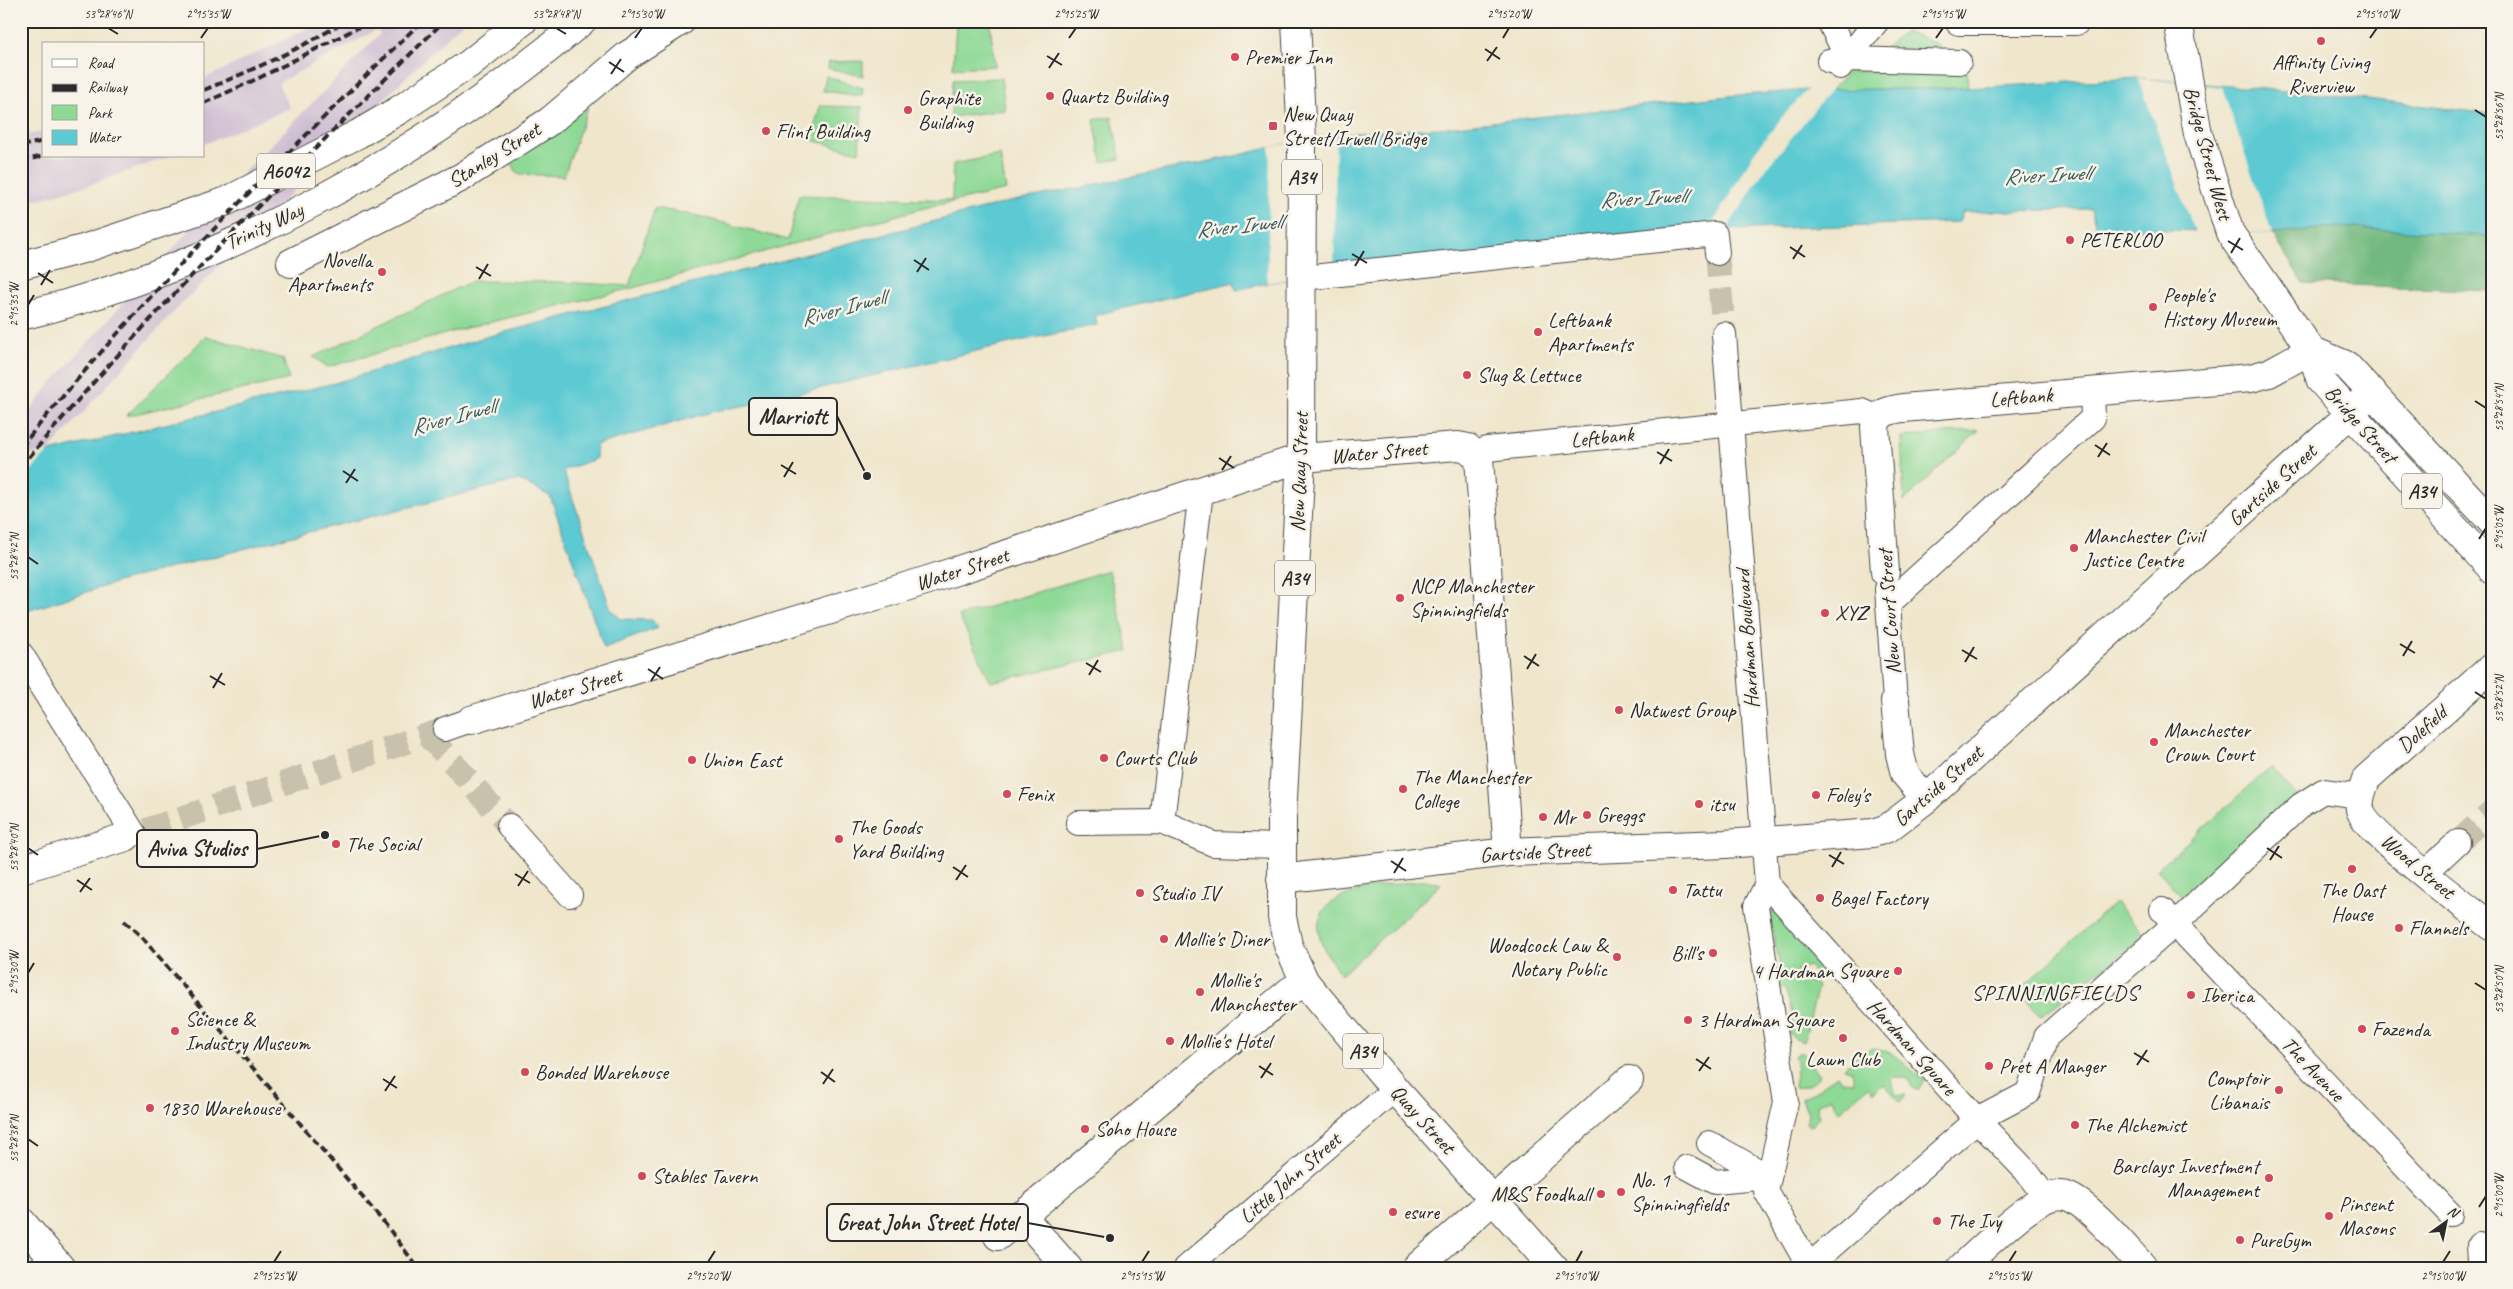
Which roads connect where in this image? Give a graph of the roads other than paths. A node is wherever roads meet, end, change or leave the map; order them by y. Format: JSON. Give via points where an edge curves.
{"nodes":[{"id":1,"x":523,"y":21,"type":"edge"},
{"id":2,"x":582,"y":21,"type":"edge"},
{"id":3,"x":681,"y":21,"type":"edge"},
{"id":4,"x":1296,"y":21,"type":"edge"},
{"id":5,"x":1830,"y":21,"type":"edge"},
{"id":6,"x":1876,"y":21,"type":"edge"},
{"id":7,"x":1959,"y":21,"type":"edge"},
{"id":8,"x":2076,"y":21,"type":"edge"},
{"id":9,"x":2178,"y":21,"type":"edge"},
{"id":10,"x":1959,"y":62,"type":"dead end"},
{"id":11,"x":1838,"y":63,"type":"junction"},
{"id":12,"x":1716,"y":244,"type":"dead end"},
{"id":13,"x":291,"y":263,"type":"dead end"},
{"id":14,"x":21,"y":265,"type":"edge"},
{"id":15,"x":1303,"y":278,"type":"junction"},
{"id":16,"x":21,"y":316,"type":"edge"},
{"id":17,"x":1724,"y":334,"type":"tunnel mouth"},
{"id":18,"x":2311,"y":350,"type":"junction"},
{"id":19,"x":2092,"y":391,"type":"junction"},
{"id":20,"x":2372,"y":391,"type":"junction"},
{"id":21,"x":2350,"y":414,"type":"junction"},
{"id":22,"x":1878,"y":418,"type":"junction"},
{"id":23,"x":1730,"y":425,"type":"junction"},
{"id":24,"x":1301,"y":458,"type":"junction"},
{"id":25,"x":1479,"y":459,"type":"junction"},
{"id":26,"x":1200,"y":491,"type":"junction"},
{"id":27,"x":2492,"y":522,"type":"edge"},
{"id":28,"x":2492,"y":569,"type":"edge"},
{"id":29,"x":1885,"y":572,"type":"joint"},
{"id":30,"x":1888,"y":604,"type":"junction"},
{"id":31,"x":21,"y":654,"type":"edge"},
{"id":32,"x":2492,"y":667,"type":"edge"},
{"id":33,"x":1895,"y":701,"type":"joint"},
{"id":34,"x":471,"y":720,"type":"joint"},
{"id":35,"x":446,"y":729,"type":"tunnel mouth"},
{"id":36,"x":2360,"y":796,"type":"junction"},
{"id":37,"x":1926,"y":798,"type":"junction"},
{"id":38,"x":1162,"y":822,"type":"junction"},
{"id":39,"x":1078,"y":823,"type":"dead end"},
{"id":40,"x":509,"y":826,"type":"tunnel mouth"},
{"id":41,"x":136,"y":834,"type":"joint"},
{"id":42,"x":2458,"y":842,"type":"tunnel mouth"},
{"id":43,"x":1282,"y":846,"type":"junction"},
{"id":44,"x":1763,"y":847,"type":"junction"},
{"id":45,"x":1508,"y":852,"type":"junction"},
{"id":46,"x":21,"y":869,"type":"edge"},
{"id":47,"x":2424,"y":874,"type":"junction"},
{"id":48,"x":1281,"y":879,"type":"junction"},
{"id":49,"x":1767,"y":884,"type":"junction"},
{"id":50,"x":570,"y":895,"type":"dead end"},
{"id":51,"x":2168,"y":917,"type":"junction"},
{"id":52,"x":2492,"y":927,"type":"edge"},
{"id":53,"x":1305,"y":982,"type":"junction"},
{"id":54,"x":1629,"y":1080,"type":"dead end"},
{"id":55,"x":1395,"y":1089,"type":"junction"},
{"id":56,"x":1977,"y":1120,"type":"junction"},
{"id":57,"x":1709,"y":1143,"type":"dead end"},
{"id":58,"x":1687,"y":1166,"type":"dead end"},
{"id":59,"x":1769,"y":1177,"type":"junction"},
{"id":60,"x":2046,"y":1198,"type":"junction"},
{"id":61,"x":1494,"y":1199,"type":"junction"},
{"id":62,"x":2450,"y":1214,"type":"dead end"},
{"id":63,"x":1021,"y":1215,"type":"junction"},
{"id":64,"x":21,"y":1221,"type":"edge"},
{"id":65,"x":998,"y":1236,"type":"dead end"},
{"id":66,"x":1809,"y":1267,"type":"edge"},
{"id":67,"x":61,"y":1268,"type":"edge"},
{"id":68,"x":1068,"y":1268,"type":"edge"},
{"id":69,"x":1186,"y":1268,"type":"edge"},
{"id":70,"x":1416,"y":1268,"type":"edge"},
{"id":71,"x":1554,"y":1268,"type":"edge"},
{"id":72,"x":1961,"y":1268,"type":"edge"},
{"id":73,"x":2144,"y":1268,"type":"edge"}],
"edges":[{"from":1,"to":14,"type":"main road","name":"Trinity Way","number":"A6042","via":[[469,64],[398,110],[227,201],[83,249]]},
{"from":2,"to":16,"type":"main road","name":"Trinity Way","number":"A6042","via":[[486,96],[360,178],[291,214],[152,277]]},
{"from":3,"to":13,"type":"main road","name":"Stanley Street","via":[[628,55],[550,121],[462,177]]},
{"from":4,"to":15,"type":"main road","name":"New Quay Street","number":"A34","via":[[1302,140]]},
{"from":5,"to":11,"type":"street"},
{"from":6,"to":11,"type":"street"},
{"from":7,"to":8,"type":"main road"},
{"from":9,"to":18,"type":"main road","name":"Bridge Street West","number":"A34","via":[[2198,134],[2230,233]]},
{"from":10,"to":11,"type":"street"},
{"from":12,"to":15,"type":"street"},
{"from":15,"to":24,"type":"main road","name":"New Quay Street","number":"A34"},
{"from":17,"to":23,"type":"street"},
{"from":18,"to":19,"type":"main road","name":"Leftbank","via":[[2268,373],[2251,378]]},
{"from":18,"to":20,"type":"main road","name":"Bridge Street","number":"A34","via":[[2346,364]]},
{"from":18,"to":21,"type":"main road","name":"Bridge Street","number":"A34","via":[[2321,381]]},
{"from":19,"to":22,"type":"main road","name":"Leftbank","via":[[1903,408],[1883,413]]},
{"from":19,"to":30,"type":"street","via":[[2093,418]]},
{"from":20,"to":21,"type":"main road","name":"Gartside Street"},
{"from":20,"to":27,"type":"main road","name":"Bridge Street","number":"A34"},
{"from":21,"to":28,"type":"main road","name":"Bridge Street","number":"A34"},
{"from":21,"to":37,"type":"main road","name":"Gartside Street"},
{"from":22,"to":23,"type":"street","name":"Leftbank","via":[[1862,411]]},
{"from":22,"to":29,"type":"main road","name":"New Court Street","via":[[1875,427]]},
{"from":23,"to":25,"type":"street","name":"Leftbank","via":[[1487,449]]},
{"from":23,"to":44,"type":"street","name":"Hardman Boulevard"},
{"from":24,"to":25,"type":"main road","name":"Water Street","via":[[1458,446],[1468,448]]},
{"from":24,"to":26,"type":"main road","name":"Water Street"},
{"from":24,"to":43,"type":"main road","name":"New Quay Street","number":"A34"},
{"from":25,"to":45,"type":"main road"},
{"from":26,"to":34,"type":"main road","name":"Water Street","via":[[925,581]]},
{"from":26,"to":38,"type":"street"},
{"from":29,"to":30,"type":"street","name":"New Court Street"},
{"from":30,"to":33,"type":"street","name":"New Court Street"},
{"from":31,"to":41,"type":"street"},
{"from":32,"to":36,"type":"main road","name":"Dolefield","via":[[2366,779]]},
{"from":33,"to":37,"type":"main road","name":"New Court Street","via":[[1905,774]]},
{"from":34,"to":35,"type":"street","name":"Water Street"},
{"from":36,"to":47,"type":"main road","name":"Wood Street","via":[[2360,810],[2367,821]]},
{"from":36,"to":51,"type":"street","via":[[2324,791],[2301,805]]},
{"from":37,"to":44,"type":"main road","name":"Gartside Street","via":[[1888,828],[1872,833]]},
{"from":38,"to":39,"type":"street"},
{"from":38,"to":43,"type":"street","via":[[1213,844]]},
{"from":40,"to":50,"type":"street"},
{"from":41,"to":46,"type":"main road"},
{"from":42,"to":47,"type":"street"},
{"from":43,"to":48,"type":"main road","name":"New Quay Street","number":"A34"},
{"from":44,"to":45,"type":"main road","name":"Gartside Street"},
{"from":44,"to":49,"type":"street"},
{"from":45,"to":48,"type":"main road","name":"Gartside Street"},
{"from":47,"to":52,"type":"main road","name":"Wood Street"},
{"from":48,"to":53,"type":"main road","name":"Quay Street","number":"A34","via":[[1282,917],[1288,945]]},
{"from":49,"to":56,"type":"street","name":"Hardman Square"},
{"from":49,"to":59,"type":"street","via":[[1756,906],[1786,1102]]},
{"from":51,"to":56,"type":"street","via":[[2046,1037],[2028,1093]]},
{"from":51,"to":62,"type":"street","name":"The Avenue"},
{"from":53,"to":55,"type":"main road","name":"Quay Street","number":"A34"},
{"from":53,"to":63,"type":"main road","via":[[1290,991]]},
{"from":54,"to":61,"type":"main road"},
{"from":55,"to":61,"type":"main road","name":"Quay Street","number":"A34"},
{"from":55,"to":69,"type":"street","name":"Little John Street"},
{"from":56,"to":60,"type":"street","name":"Hardman Square","via":[[2026,1171]]},
{"from":56,"to":66,"type":"street"},
{"from":57,"to":59,"type":"street"},
{"from":58,"to":59,"type":"street","via":[[1715,1182]]},
{"from":59,"to":66,"type":"street","via":[[1766,1191]]},
{"from":60,"to":72,"type":"main road"},
{"from":60,"to":73,"type":"main road","via":[[2068,1196],[2085,1208]]},
{"from":61,"to":70,"type":"main road"},
{"from":61,"to":71,"type":"main road","name":"Quay Street","number":"A34"},
{"from":63,"to":65,"type":"main road"},
{"from":63,"to":68,"type":"main road"},
{"from":64,"to":67,"type":"main road"}]}
